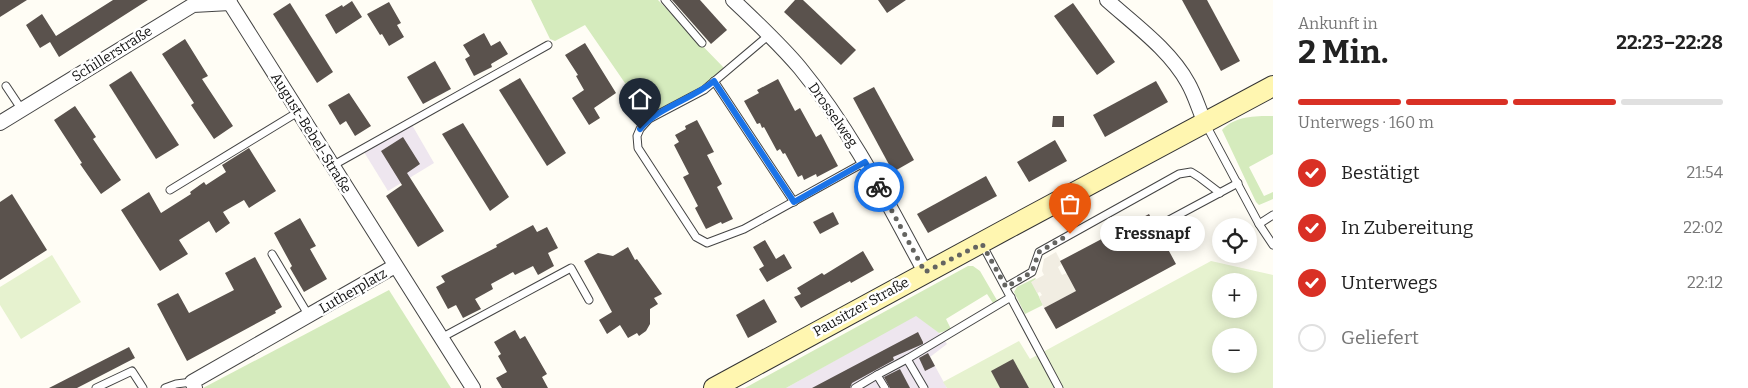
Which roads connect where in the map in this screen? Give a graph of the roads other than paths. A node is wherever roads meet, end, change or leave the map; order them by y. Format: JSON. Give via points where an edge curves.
{"nodes":[{"id":1,"x":665,"y":0,"type":"edge"},
{"id":2,"x":733,"y":0,"type":"edge"},
{"id":3,"x":1107,"y":0,"type":"edge"},
{"id":4,"x":229,"y":2,"type":"edge"},
{"id":5,"x":769,"y":35,"type":"junction"},
{"id":6,"x":702,"y":43,"type":"dead end"},
{"id":7,"x":548,"y":45,"type":"dead end"},
{"id":8,"x":714,"y":81,"type":"junction"},
{"id":9,"x":6,"y":86,"type":"dead end"},
{"id":10,"x":1273,"y":86,"type":"edge"},
{"id":11,"x":22,"y":110,"type":"junction"},
{"id":12,"x":298,"y":112,"type":"junction"},
{"id":13,"x":0,"y":123,"type":"edge"},
{"id":14,"x":1205,"y":123,"type":"junction"},
{"id":15,"x":865,"y":162,"type":"junction"},
{"id":16,"x":332,"y":166,"type":"junction"},
{"id":17,"x":1238,"y":183,"type":"junction"},
{"id":18,"x":170,"y":190,"type":"dead end"},
{"id":19,"x":1220,"y":193,"type":"junction"},
{"id":20,"x":794,"y":202,"type":"junction"},
{"id":21,"x":1273,"y":215,"type":"edge"},
{"id":22,"x":1168,"y":220,"type":"dead end"},
{"id":23,"x":1259,"y":224,"type":"junction"},
{"id":24,"x":982,"y":244,"type":"junction"},
{"id":25,"x":1273,"y":245,"type":"edge"},
{"id":26,"x":272,"y":254,"type":"dead end"},
{"id":27,"x":395,"y":266,"type":"junction"},
{"id":28,"x":925,"y":272,"type":"junction"},
{"id":29,"x":1006,"y":287,"type":"junction"},
{"id":30,"x":1011,"y":298,"type":"junction"},
{"id":31,"x":590,"y":300,"type":"dead end"},
{"id":32,"x":309,"y":316,"type":"junction"},
{"id":33,"x":441,"y":339,"type":"junction"},
{"id":34,"x":907,"y":359,"type":"junction"},
{"id":35,"x":877,"y":375,"type":"junction"},
{"id":36,"x":194,"y":385,"type":"edge"},
{"id":37,"x":96,"y":388,"type":"edge"},
{"id":38,"x":143,"y":388,"type":"edge"},
{"id":39,"x":165,"y":388,"type":"edge"},
{"id":40,"x":473,"y":388,"type":"edge"},
{"id":41,"x":714,"y":388,"type":"edge"},
{"id":42,"x":855,"y":388,"type":"edge"},
{"id":43,"x":885,"y":388,"type":"edge"},
{"id":44,"x":924,"y":388,"type":"edge"},
{"id":45,"x":1059,"y":388,"type":"edge"}],
"edges":[{"from":1,"to":6,"type":"lane"},
{"from":2,"to":5,"type":"street","name":"Drosselweg"},
{"from":3,"to":14,"type":"street","via":[[1175,65],[1188,84]]},
{"from":4,"to":11,"type":"street","name":"Schillerstraße","via":[[193,5]]},
{"from":4,"to":12,"type":"street","name":"August-Bebel-Straße"},
{"from":5,"to":8,"type":"lane"},
{"from":5,"to":15,"type":"street","name":"Drosselweg","via":[[822,97]]},
{"from":7,"to":16,"type":"lane"},
{"from":8,"to":20,"type":"lane"},
{"from":8,"to":20,"type":"lane","via":[[704,90],[649,119],[637,136],[638,148],[696,237],[707,243],[744,229]]},
{"from":9,"to":11,"type":"lane"},
{"from":10,"to":14,"type":"street","name":"Pausitzer Straße"},
{"from":11,"to":13,"type":"street","name":"Schillerstraße"},
{"from":12,"to":16,"type":"street","name":"August-Bebel-Straße"},
{"from":12,"to":18,"type":"lane"},
{"from":14,"to":17,"type":"lane"},
{"from":14,"to":24,"type":"street","name":"Pausitzer Straße"},
{"from":15,"to":20,"type":"lane"},
{"from":15,"to":28,"type":"street","name":"Drosselweg"},
{"from":16,"to":27,"type":"street","name":"August-Bebel-Straße"},
{"from":17,"to":19,"type":"lane"},
{"from":17,"to":23,"type":"lane"},
{"from":19,"to":22,"type":"lane"},
{"from":19,"to":29,"type":"lane","via":[[1191,172],[1179,174],[1039,252],[1032,272]]},
{"from":21,"to":23,"type":"lane"},
{"from":23,"to":25,"type":"lane"},
{"from":24,"to":28,"type":"street","name":"Pausitzer Straße"},
{"from":24,"to":29,"type":"lane"},
{"from":26,"to":32,"type":"lane"},
{"from":27,"to":32,"type":"street","name":"Lutherplatz"},
{"from":27,"to":33,"type":"street","name":"Lutherplatz"},
{"from":28,"to":41,"type":"street","name":"Pausitzer Straße"},
{"from":29,"to":30,"type":"lane"},
{"from":30,"to":34,"type":"lane"},
{"from":30,"to":45,"type":"lane"},
{"from":31,"to":33,"type":"lane","via":[[571,268]]},
{"from":32,"to":36,"type":"street","name":"Lutherplatz"},
{"from":33,"to":40,"type":"street","name":"Lutherplatz"},
{"from":34,"to":35,"type":"lane"},
{"from":34,"to":44,"type":"lane"},
{"from":35,"to":42,"type":"lane"},
{"from":35,"to":43,"type":"lane"},
{"from":36,"to":39,"type":"lane","via":[[176,384]]},
{"from":37,"to":38,"type":"lane","via":[[132,370]]}]}
